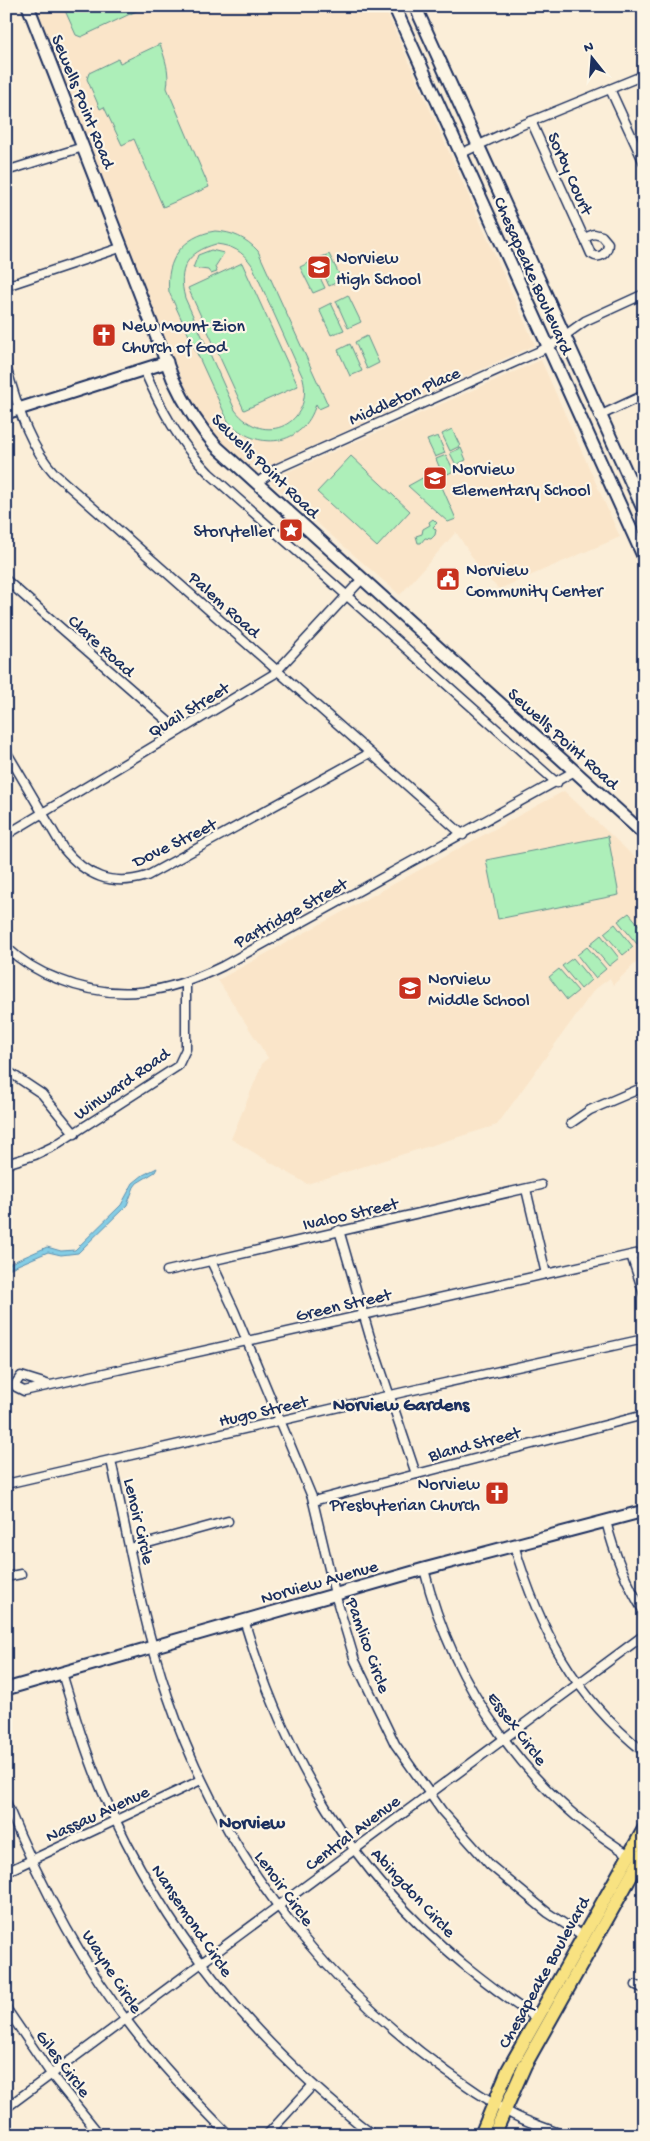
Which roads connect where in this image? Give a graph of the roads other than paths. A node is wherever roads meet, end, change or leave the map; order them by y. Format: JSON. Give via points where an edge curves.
{"nodes":[{"id":1,"x":28,"y":6,"type":"edge"},
{"id":2,"x":394,"y":6,"type":"edge"},
{"id":3,"x":415,"y":6,"type":"edge"},
{"id":4,"x":644,"y":75,"type":"edge"},
{"id":5,"x":610,"y":89,"type":"junction"},
{"id":6,"x":531,"y":121,"type":"junction"},
{"id":7,"x":83,"y":146,"type":"junction"},
{"id":8,"x":477,"y":146,"type":"junction"},
{"id":9,"x":460,"y":154,"type":"junction"},
{"id":10,"x":644,"y":163,"type":"edge"},
{"id":11,"x":6,"y":171,"type":"edge"},
{"id":12,"x":584,"y":238,"type":"dead end"},
{"id":13,"x":123,"y":247,"type":"junction"},
{"id":14,"x":6,"y":286,"type":"edge"},
{"id":15,"x":644,"y":294,"type":"edge"},
{"id":16,"x":564,"y":336,"type":"junction"},
{"id":17,"x":547,"y":347,"type":"junction"},
{"id":18,"x":167,"y":362,"type":"junction"},
{"id":19,"x":6,"y":367,"type":"edge"},
{"id":20,"x":144,"y":370,"type":"junction"},
{"id":21,"x":644,"y":395,"type":"edge"},
{"id":22,"x":20,"y":409,"type":"junction"},
{"id":23,"x":6,"y":413,"type":"edge"},
{"id":24,"x":599,"y":416,"type":"junction"},
{"id":25,"x":257,"y":483,"type":"junction"},
{"id":26,"x":642,"y":505,"type":"edge"},
{"id":27,"x":644,"y":558,"type":"edge"},
{"id":28,"x":362,"y":579,"type":"junction"},
{"id":29,"x":6,"y":580,"type":"edge"},
{"id":30,"x":347,"y":596,"type":"junction"},
{"id":31,"x":277,"y":671,"type":"junction"},
{"id":32,"x":179,"y":731,"type":"junction"},
{"id":33,"x":6,"y":751,"type":"edge"},
{"id":34,"x":370,"y":753,"type":"junction"},
{"id":35,"x":575,"y":772,"type":"junction"},
{"id":36,"x":557,"y":783,"type":"junction"},
{"id":37,"x":42,"y":813,"type":"junction"},
{"id":38,"x":644,"y":834,"type":"edge"},
{"id":39,"x":6,"y":835,"type":"edge"},
{"id":40,"x":463,"y":835,"type":"junction"},
{"id":41,"x":6,"y":947,"type":"edge"},
{"id":42,"x":186,"y":982,"type":"junction"},
{"id":43,"x":6,"y":1070,"type":"edge"},
{"id":44,"x":644,"y":1087,"type":"edge"},
{"id":45,"x":571,"y":1123,"type":"dead end"},
{"id":46,"x":75,"y":1134,"type":"junction"},
{"id":47,"x":6,"y":1164,"type":"edge"},
{"id":48,"x":541,"y":1185,"type":"dead end"},
{"id":49,"x":526,"y":1190,"type":"junction"},
{"id":50,"x":339,"y":1230,"type":"junction"},
{"id":51,"x":644,"y":1252,"type":"edge"},
{"id":52,"x":631,"y":1255,"type":"junction"},
{"id":53,"x":211,"y":1261,"type":"junction"},
{"id":54,"x":167,"y":1271,"type":"dead end"},
{"id":55,"x":546,"y":1274,"type":"junction"},
{"id":56,"x":644,"y":1294,"type":"edge"},
{"id":57,"x":364,"y":1315,"type":"junction"},
{"id":58,"x":644,"y":1339,"type":"edge"},
{"id":59,"x":247,"y":1342,"type":"junction"},
{"id":60,"x":50,"y":1385,"type":"dead end"},
{"id":61,"x":389,"y":1396,"type":"junction"},
{"id":62,"x":644,"y":1415,"type":"edge"},
{"id":63,"x":281,"y":1421,"type":"junction"},
{"id":64,"x":111,"y":1460,"type":"junction"},
{"id":65,"x":416,"y":1474,"type":"junction"},
{"id":66,"x":6,"y":1484,"type":"edge"},
{"id":67,"x":313,"y":1501,"type":"junction"},
{"id":68,"x":644,"y":1511,"type":"edge"},
{"id":69,"x":228,"y":1521,"type":"dead end"},
{"id":70,"x":606,"y":1521,"type":"junction"},
{"id":71,"x":514,"y":1545,"type":"junction"},
{"id":72,"x":130,"y":1548,"type":"junction"},
{"id":73,"x":424,"y":1569,"type":"junction"},
{"id":74,"x":21,"y":1574,"type":"dead end"},
{"id":75,"x":6,"y":1577,"type":"edge"},
{"id":76,"x":335,"y":1594,"type":"junction"},
{"id":77,"x":644,"y":1612,"type":"edge"},
{"id":78,"x":244,"y":1620,"type":"junction"},
{"id":79,"x":644,"y":1635,"type":"edge"},
{"id":80,"x":153,"y":1647,"type":"junction"},
{"id":81,"x":62,"y":1673,"type":"junction"},
{"id":82,"x":578,"y":1683,"type":"junction"},
{"id":83,"x":6,"y":1689,"type":"edge"},
{"id":84,"x":503,"y":1739,"type":"junction"},
{"id":85,"x":644,"y":1752,"type":"edge"},
{"id":86,"x":201,"y":1780,"type":"junction"},
{"id":87,"x":428,"y":1793,"type":"junction"},
{"id":88,"x":6,"y":1802,"type":"edge"},
{"id":89,"x":116,"y":1821,"type":"junction"},
{"id":90,"x":644,"y":1829,"type":"edge"},
{"id":91,"x":354,"y":1849,"type":"junction"},
{"id":92,"x":639,"y":1858,"type":"edge"},
{"id":93,"x":31,"y":1861,"type":"junction"},
{"id":94,"x":6,"y":1872,"type":"edge"},
{"id":95,"x":277,"y":1906,"type":"junction"},
{"id":96,"x":588,"y":1939,"type":"junction"},
{"id":97,"x":201,"y":1963,"type":"junction"},
{"id":98,"x":636,"y":1985,"type":"dead end"},
{"id":99,"x":644,"y":1989,"type":"edge"},
{"id":100,"x":6,"y":2008,"type":"edge"},
{"id":101,"x":125,"y":2018,"type":"junction"},
{"id":102,"x":536,"y":2018,"type":"junction"},
{"id":103,"x":51,"y":2074,"type":"junction"},
{"id":104,"x":312,"y":2086,"type":"junction"},
{"id":105,"x":499,"y":2106,"type":"junction"},
{"id":106,"x":6,"y":2108,"type":"edge"},
{"id":107,"x":100,"y":2135,"type":"edge"},
{"id":108,"x":228,"y":2135,"type":"edge"},
{"id":109,"x":267,"y":2135,"type":"edge"},
{"id":110,"x":373,"y":2135,"type":"edge"},
{"id":111,"x":481,"y":2135,"type":"edge"},
{"id":112,"x":494,"y":2135,"type":"edge"},
{"id":113,"x":563,"y":2135,"type":"edge"}],
"edges":[{"from":1,"to":7,"type":"main road","name":"Sewells Point Road"},
{"from":2,"to":9,"type":"main road","name":"Chesapeake Boulevard"},
{"from":3,"to":8,"type":"main road","name":"Chesapeake Boulevard"},
{"from":4,"to":5,"type":"street"},
{"from":5,"to":6,"type":"street"},
{"from":5,"to":10,"type":"street"},
{"from":6,"to":8,"type":"street"},
{"from":6,"to":12,"type":"street","name":"Sorby Court"},
{"from":7,"to":11,"type":"street"},
{"from":7,"to":13,"type":"main road","name":"Sewells Point Road"},
{"from":8,"to":9,"type":"street"},
{"from":8,"to":16,"type":"main road","name":"Chesapeake Boulevard"},
{"from":9,"to":17,"type":"main road","name":"Chesapeake Boulevard"},
{"from":13,"to":14,"type":"street"},
{"from":13,"to":18,"type":"main road","name":"Sewells Point Road"},
{"from":15,"to":16,"type":"street","name":"Middleton Place","via":[[585,321]]},
{"from":16,"to":17,"type":"street","name":"Middleton Place"},
{"from":16,"to":24,"type":"main road","name":"Chesapeake Boulevard"},
{"from":17,"to":25,"type":"street","name":"Middleton Place","via":[[276,469]]},
{"from":17,"to":27,"type":"main road","name":"Chesapeake Boulevard"},
{"from":18,"to":20,"type":"main road"},
{"from":18,"to":25,"type":"main road","name":"Sewells Point Road","via":[[183,400],[202,430]]},
{"from":19,"to":22,"type":"street","name":"Palem Road"},
{"from":20,"to":22,"type":"main road"},
{"from":20,"to":30,"type":"street","via":[[169,423],[195,460]]},
{"from":21,"to":24,"type":"street"},
{"from":22,"to":23,"type":"main road"},
{"from":22,"to":31,"type":"street","name":"Palem Road","via":[[37,452],[55,474]]},
{"from":24,"to":26,"type":"main road","name":"Chesapeake Boulevard"},
{"from":25,"to":28,"type":"main road","name":"Sewells Point Road"},
{"from":28,"to":30,"type":"street","name":"Quail Street"},
{"from":28,"to":35,"type":"main road","name":"Sewells Point Road"},
{"from":29,"to":32,"type":"street","name":"Clare Road"},
{"from":30,"to":31,"type":"street","name":"Quail Street"},
{"from":30,"to":36,"type":"street"},
{"from":31,"to":32,"type":"street","name":"Quail Street"},
{"from":31,"to":34,"type":"street","name":"Palem Road"},
{"from":32,"to":37,"type":"street","name":"Quail Street"},
{"from":33,"to":37,"type":"street","name":"Dove Street"},
{"from":34,"to":37,"type":"street","name":"Dove Street","via":[[194,851],[136,879],[110,880],[80,866],[63,848]]},
{"from":34,"to":40,"type":"street","name":"Palem Road"},
{"from":35,"to":36,"type":"street","name":"Partridge Street"},
{"from":35,"to":38,"type":"main road","name":"Sewells Point Road"},
{"from":36,"to":40,"type":"street","name":"Partridge Street"},
{"from":37,"to":39,"type":"street","name":"Quail Street"},
{"from":40,"to":42,"type":"street","name":"Partridge Street","via":[[223,966]]},
{"from":41,"to":42,"type":"street","name":"Partridge Street","via":[[33,968],[93,990],[140,992]]},
{"from":42,"to":46,"type":"street","name":"Winward Road","via":[[186,1049],[178,1066]]},
{"from":43,"to":46,"type":"street","via":[[42,1094]]},
{"from":44,"to":45,"type":"street","via":[[590,1110]]},
{"from":46,"to":47,"type":"street","name":"Winward Road","via":[[35,1155]]},
{"from":48,"to":49,"type":"street","name":"Ivaloo Street"},
{"from":49,"to":50,"type":"street","name":"Ivaloo Street"},
{"from":49,"to":55,"type":"street"},
{"from":50,"to":53,"type":"street","name":"Ivaloo Street"},
{"from":50,"to":57,"type":"street"},
{"from":51,"to":52,"type":"street","name":"Green Street"},
{"from":52,"to":55,"type":"street","name":"Green Street"},
{"from":52,"to":56,"type":"street"},
{"from":53,"to":54,"type":"street","name":"Ivaloo Street"},
{"from":53,"to":59,"type":"street","name":"Pamlico Circle"},
{"from":55,"to":57,"type":"street","name":"Green Street"},
{"from":57,"to":59,"type":"street","name":"Green Street"},
{"from":57,"to":61,"type":"street"},
{"from":58,"to":61,"type":"street","name":"Hugo Street"},
{"from":59,"to":60,"type":"street","name":"Green Street"},
{"from":59,"to":63,"type":"street","name":"Pamlico Circle"},
{"from":61,"to":63,"type":"street","name":"Hugo Street"},
{"from":61,"to":65,"type":"street"},
{"from":62,"to":65,"type":"street","name":"Bland Street"},
{"from":63,"to":64,"type":"street","name":"Hugo Street"},
{"from":63,"to":67,"type":"street","name":"Pamlico Circle"},
{"from":64,"to":66,"type":"street","name":"Hugo Street"},
{"from":64,"to":72,"type":"street","name":"Lenoir Circle"},
{"from":65,"to":67,"type":"street","name":"Bland Street"},
{"from":67,"to":76,"type":"street","name":"Pamlico Circle"},
{"from":68,"to":70,"type":"main road","name":"Norview Avenue"},
{"from":69,"to":72,"type":"street"},
{"from":70,"to":71,"type":"main road","name":"Norview Avenue"},
{"from":70,"to":77,"type":"street","via":[[619,1564]]},
{"from":71,"to":73,"type":"main road","name":"Norview Avenue"},
{"from":71,"to":82,"type":"street","via":[[534,1607],[558,1654]]},
{"from":72,"to":80,"type":"street","name":"Lenoir Circle"},
{"from":73,"to":76,"type":"main road","name":"Norview Avenue"},
{"from":73,"to":84,"type":"street","name":"Essex Circle","via":[[452,1652],[473,1694]]},
{"from":74,"to":75,"type":"street"},
{"from":76,"to":78,"type":"main road","name":"Norview Avenue"},
{"from":76,"to":87,"type":"street","name":"Pamlico Circle","via":[[355,1660],[377,1711]]},
{"from":78,"to":80,"type":"main road","name":"Norview Avenue"},
{"from":78,"to":91,"type":"street","name":"Abingdon Circle","via":[[265,1686],[294,1753],[330,1817]]},
{"from":79,"to":82,"type":"street","name":"Central Avenue"},
{"from":80,"to":81,"type":"main road","name":"Norview Avenue"},
{"from":80,"to":86,"type":"street","name":"Lenoir Circle","via":[[180,1731]]},
{"from":81,"to":83,"type":"main road","name":"Norview Avenue"},
{"from":81,"to":89,"type":"street","name":"Nansemond Circle","via":[[93,1768]]},
{"from":82,"to":84,"type":"street","name":"Central Avenue"},
{"from":82,"to":85,"type":"street","via":[[612,1724]]},
{"from":84,"to":87,"type":"street","name":"Central Avenue"},
{"from":84,"to":92,"type":"street","name":"Essex Circle","via":[[555,1798],[598,1834]]},
{"from":86,"to":89,"type":"street","name":"Nassau Avenue"},
{"from":86,"to":95,"type":"street","name":"Lenoir Circle","via":[[243,1857]]},
{"from":87,"to":91,"type":"street","name":"Central Avenue"},
{"from":87,"to":96,"type":"street","name":"Pamlico Circle","via":[[490,1865],[548,1913]]},
{"from":88,"to":93,"type":"street","name":"Wayne Circle"},
{"from":89,"to":93,"type":"street","name":"Nassau Avenue"},
{"from":89,"to":97,"type":"street","name":"Nansemond Circle","via":[[158,1900]]},
{"from":90,"to":92,"type":"main road","name":"Chesapeake Boulevard"},
{"from":91,"to":95,"type":"street","name":"Central Avenue"},
{"from":91,"to":102,"type":"street","name":"Abingdon Circle","via":[[412,1917],[448,1951]]},
{"from":92,"to":96,"type":"main road","name":"Chesapeake Boulevard"},
{"from":93,"to":94,"type":"street","name":"Nassau Avenue"},
{"from":93,"to":101,"type":"street","name":"Wayne Circle","via":[[65,1926]]},
{"from":95,"to":97,"type":"street","name":"Central Avenue"},
{"from":95,"to":105,"type":"street","name":"Lenoir Circle","via":[[327,1967],[389,2027],[444,2070]]},
{"from":96,"to":102,"type":"main road","name":"Chesapeake Boulevard"},
{"from":96,"to":105,"type":"main road","name":"Chesapeake Boulevard","via":[[525,2065]]},
{"from":97,"to":101,"type":"street","name":"Central Avenue"},
{"from":97,"to":104,"type":"street","name":"Nansemond Circle","via":[[238,2010]]},
{"from":98,"to":99,"type":"street"},
{"from":100,"to":103,"type":"street","name":"Giles Circle"},
{"from":101,"to":103,"type":"street","name":"Central Avenue"},
{"from":101,"to":108,"type":"street","name":"Wayne Circle","via":[[187,2093]]},
{"from":102,"to":105,"type":"main road","name":"Chesapeake Boulevard","via":[[508,2070]]},
{"from":103,"to":106,"type":"street","name":"Central Avenue"},
{"from":103,"to":107,"type":"street","name":"Giles Circle"},
{"from":104,"to":109,"type":"street"},
{"from":104,"to":110,"type":"street","name":"Nansemond Circle"},
{"from":105,"to":111,"type":"main road","name":"Chesapeake Boulevard"},
{"from":105,"to":112,"type":"main road","name":"Chesapeake Boulevard"},
{"from":105,"to":113,"type":"street","name":"Lenoir Circle"}]}
